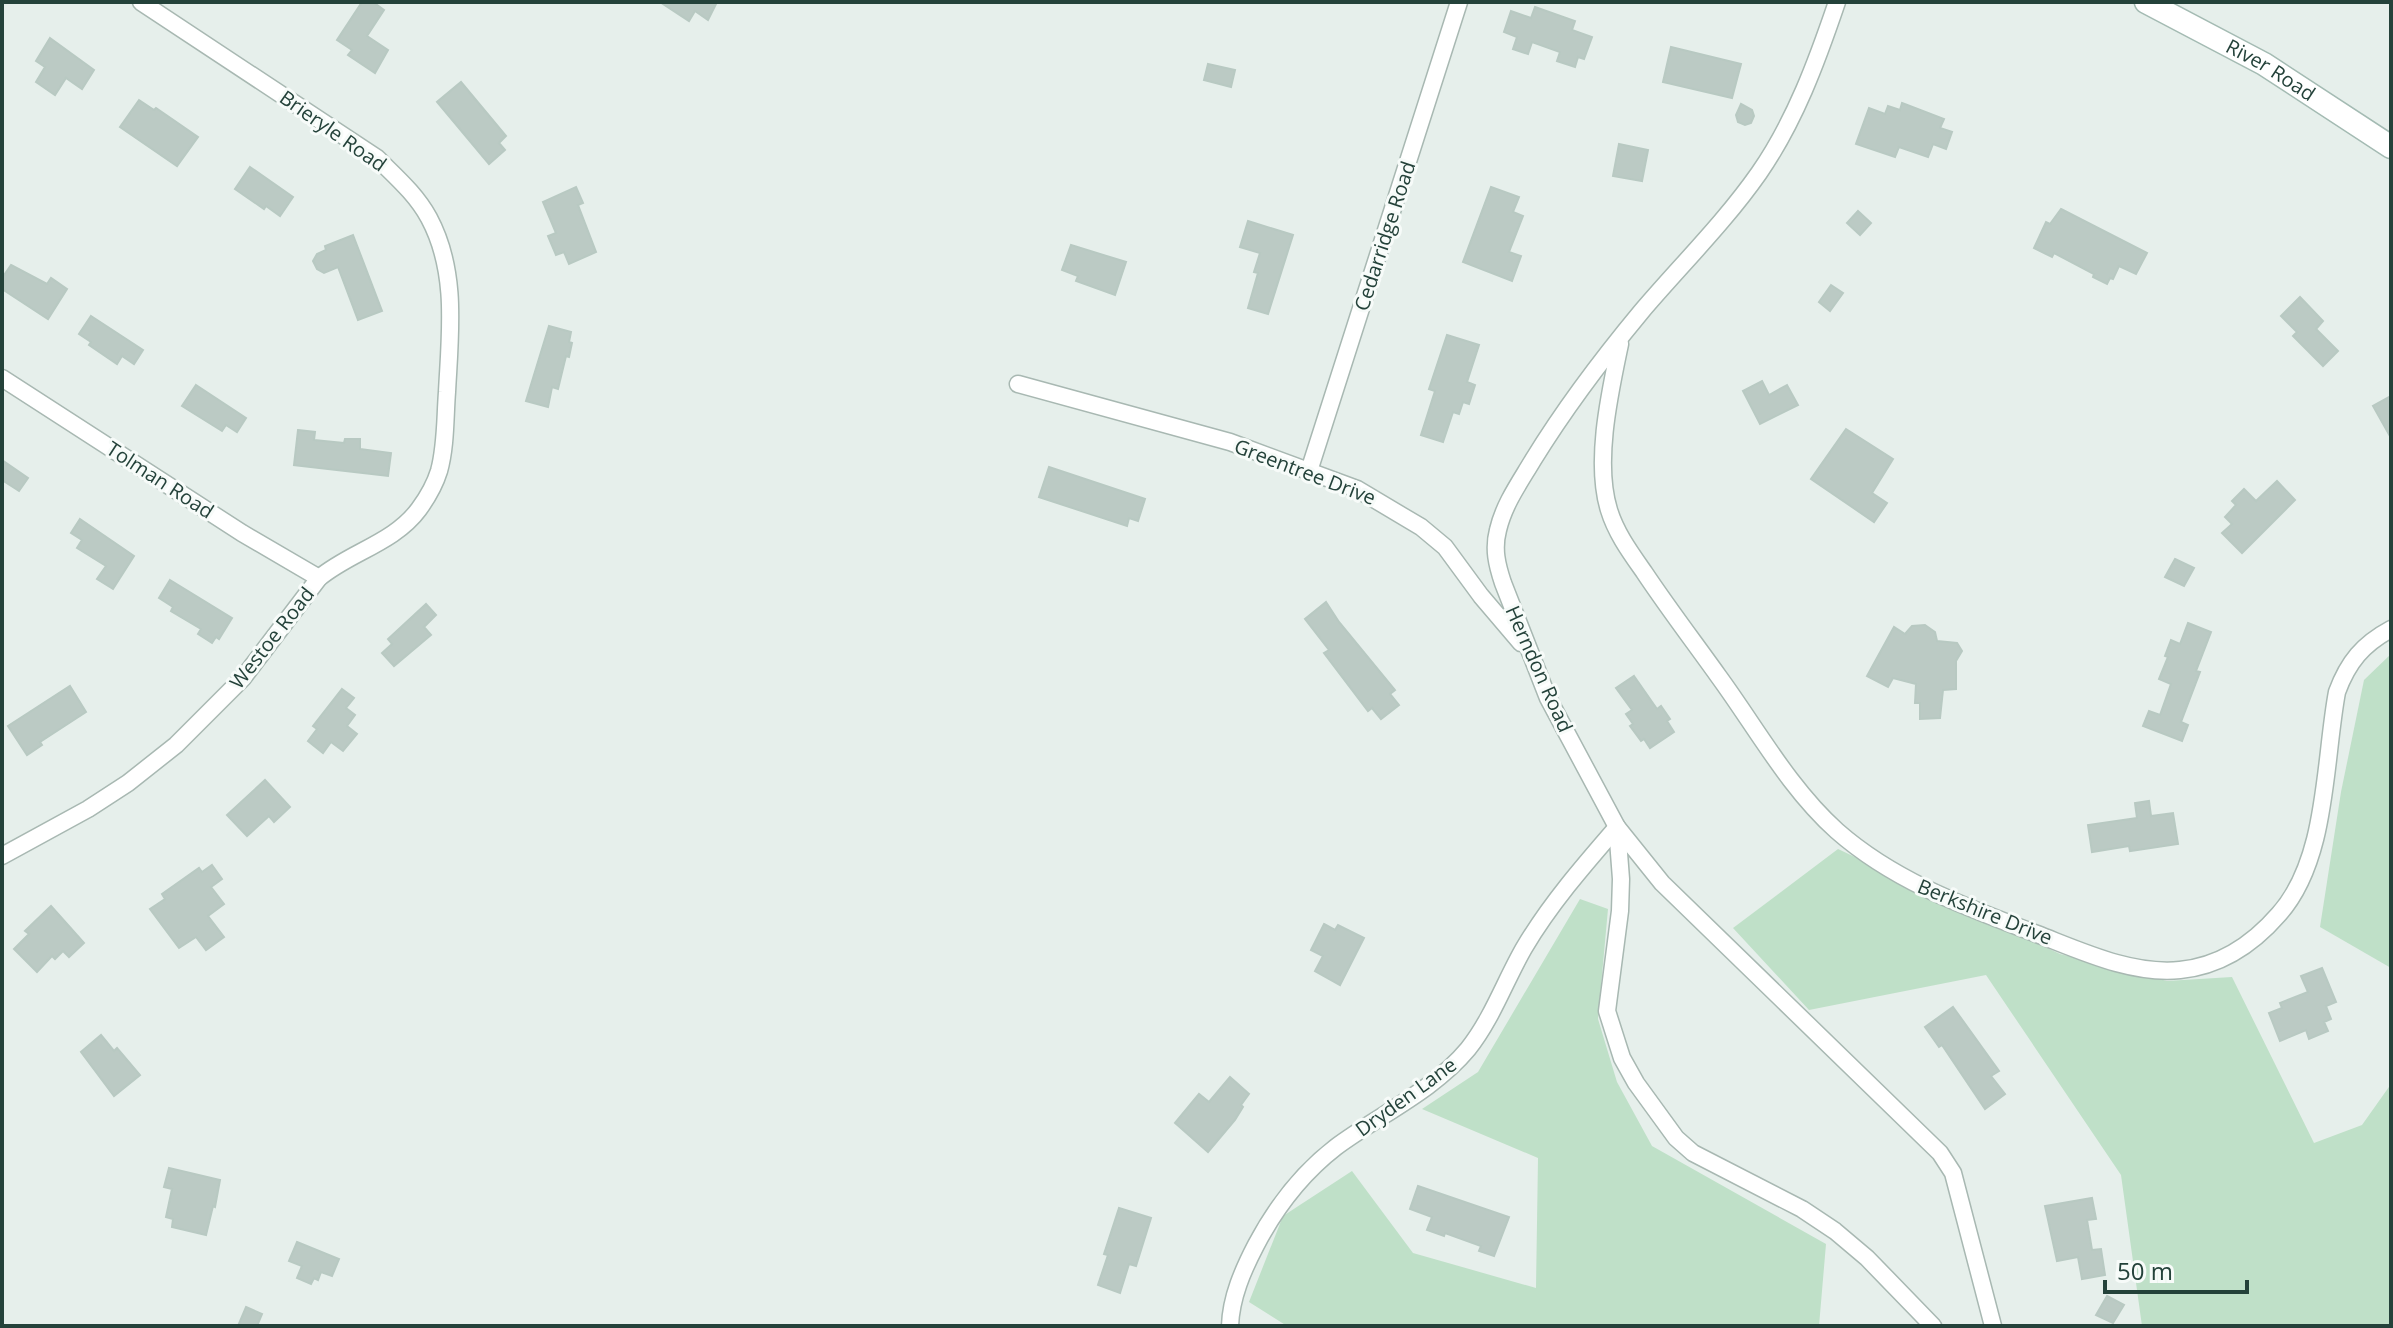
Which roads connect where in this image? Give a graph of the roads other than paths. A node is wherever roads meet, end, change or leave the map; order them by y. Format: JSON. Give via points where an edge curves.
{"nodes":[{"id":1,"x":141,"y":2,"type":"edge"},
{"id":2,"x":1459,"y":2,"type":"edge"},
{"id":3,"x":1837,"y":2,"type":"edge"},
{"id":4,"x":2146,"y":2,"type":"edge"},
{"id":5,"x":2391,"y":147,"type":"edge"},
{"id":6,"x":451,"y":315,"type":"joint"},
{"id":7,"x":1621,"y":340,"type":"junction"},
{"id":8,"x":2,"y":378,"type":"edge"},
{"id":9,"x":1018,"y":384,"type":"dead end"},
{"id":10,"x":1309,"y":471,"type":"junction"},
{"id":11,"x":319,"y":578,"type":"junction"},
{"id":12,"x":2391,"y":629,"type":"edge"},
{"id":13,"x":1532,"y":656,"type":"junction"},
{"id":14,"x":1617,"y":827,"type":"junction"},
{"id":15,"x":2,"y":856,"type":"edge"},
{"id":16,"x":1230,"y":1326,"type":"edge"},
{"id":17,"x":1933,"y":1326,"type":"edge"},
{"id":18,"x":1993,"y":1326,"type":"edge"}],
"edges":[{"from":1,"to":6,"type":"street","name":"Brieryle Road","via":[[377,158],[406,185],[438,240]]},
{"from":2,"to":10,"type":"street","name":"Cedarridge Road"},
{"from":3,"to":7,"type":"street","name":"Herndon Road","via":[[1808,80],[1759,173]]},
{"from":4,"to":5,"type":"main road","name":"River Road","via":[[2264,64]]},
{"from":6,"to":11,"type":"street","name":"Westoe Road","via":[[444,436],[435,481],[402,526]]},
{"from":7,"to":12,"type":"street","name":"Berkshire Drive","via":[[1604,440],[1608,507],[1615,528],[1776,758],[1826,820],[1868,856],[1948,900],[2049,939],[2143,969],[2182,970],[2226,958],[2259,934],[2294,894],[2310,858],[2334,704],[2344,673],[2364,646]]},
{"from":7,"to":13,"type":"street","name":"Herndon Road","via":[[1542,445],[1498,529],[1497,565]]},
{"from":8,"to":11,"type":"street","name":"Tolman Road"},
{"from":9,"to":10,"type":"street","name":"Greentree Drive","via":[[1230,442]]},
{"from":10,"to":13,"type":"street","name":"Greentree Drive","via":[[1357,489],[1421,527],[1445,547]]},
{"from":11,"to":15,"type":"street","name":"Westoe Road","via":[[243,678],[176,745],[88,809]]},
{"from":13,"to":14,"type":"street","name":"Herndon Road","via":[[1548,698]]},
{"from":14,"to":16,"type":"street","name":"Dryden Lane","via":[[1538,926],[1457,1061],[1336,1147],[1287,1195],[1246,1264]]},
{"from":14,"to":17,"type":"street","name":"Herndon Road","via":[[1620,911],[1607,1011],[1636,1083],[1693,1153],[1835,1231]]},
{"from":14,"to":18,"type":"street","via":[[1662,883],[1940,1153],[1953,1173]]}]}
